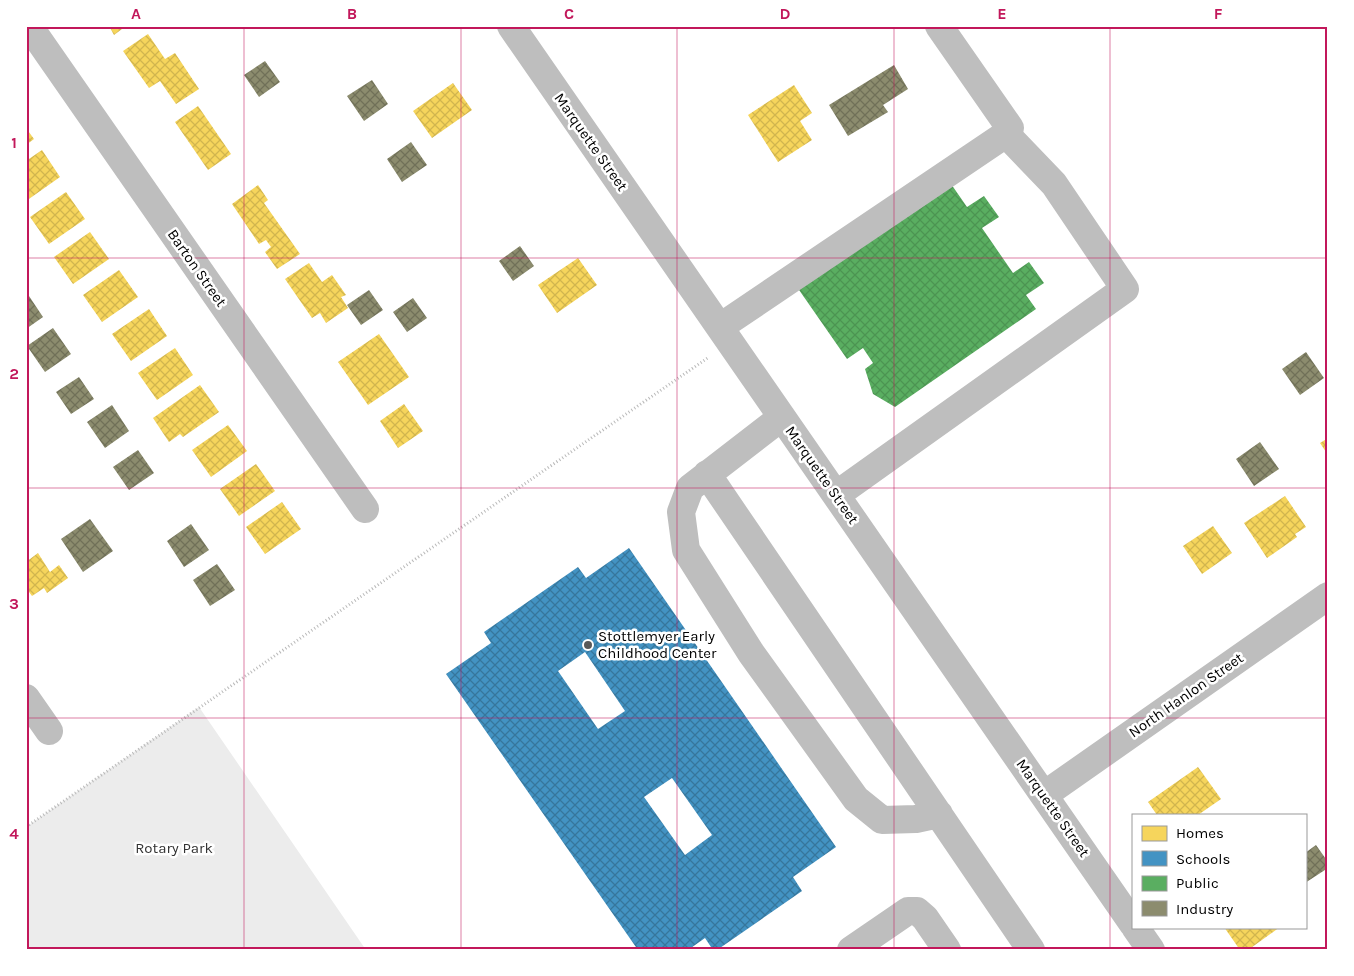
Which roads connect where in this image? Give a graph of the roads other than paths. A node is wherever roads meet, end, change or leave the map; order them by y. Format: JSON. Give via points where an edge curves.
{"nodes":[{"id":1,"x":29,"y":26,"type":"edge"},
{"id":2,"x":511,"y":26,"type":"edge"},
{"id":3,"x":939,"y":26,"type":"edge"},
{"id":4,"x":1006,"y":134,"type":"junction"},
{"id":5,"x":720,"y":327,"type":"junction"},
{"id":6,"x":782,"y":417,"type":"junction"},
{"id":7,"x":707,"y":474,"type":"junction"},
{"id":8,"x":836,"y":495,"type":"junction"},
{"id":9,"x":365,"y":510,"type":"dead end"},
{"id":10,"x":1328,"y":596,"type":"edge"},
{"id":11,"x":26,"y":698,"type":"edge"},
{"id":12,"x":49,"y":731,"type":"dead end"},
{"id":13,"x":1044,"y":795,"type":"junction"},
{"id":14,"x":939,"y":814,"type":"junction"},
{"id":15,"x":1132,"y":927,"type":"edge"},
{"id":16,"x":1133,"y":928,"type":"edge"},
{"id":17,"x":1140,"y":939,"type":"edge"},
{"id":18,"x":851,"y":950,"type":"edge"},
{"id":19,"x":947,"y":950,"type":"edge"},
{"id":20,"x":1032,"y":950,"type":"edge"}],
"edges":[{"from":1,"to":9,"type":"street","name":"Barton Street"},
{"from":2,"to":5,"type":"street","name":"Marquette Street"},
{"from":3,"to":4,"type":"street","via":[[1010,128]]},
{"from":4,"to":5,"type":"street"},
{"from":4,"to":8,"type":"street","via":[[1054,184],[1125,289]]},
{"from":5,"to":6,"type":"street","name":"Marquette Street"},
{"from":6,"to":7,"type":"street"},
{"from":6,"to":8,"type":"street","name":"Marquette Street"},
{"from":7,"to":14,"type":"street"},
{"from":7,"to":14,"type":"street","via":[[690,488],[681,512],[686,550],[751,653],[856,799],[882,820],[916,820]]},
{"from":8,"to":13,"type":"street","name":"Marquette Street"},
{"from":10,"to":13,"type":"street","name":"North Hanlon Street"},
{"from":11,"to":12,"type":"street"},
{"from":13,"to":15,"type":"street","name":"Marquette Street"},
{"from":14,"to":20,"type":"street"},
{"from":16,"to":17,"type":"street","name":"Marquette Street"},
{"from":18,"to":19,"type":"street","via":[[908,911],[917,911]]}]}
